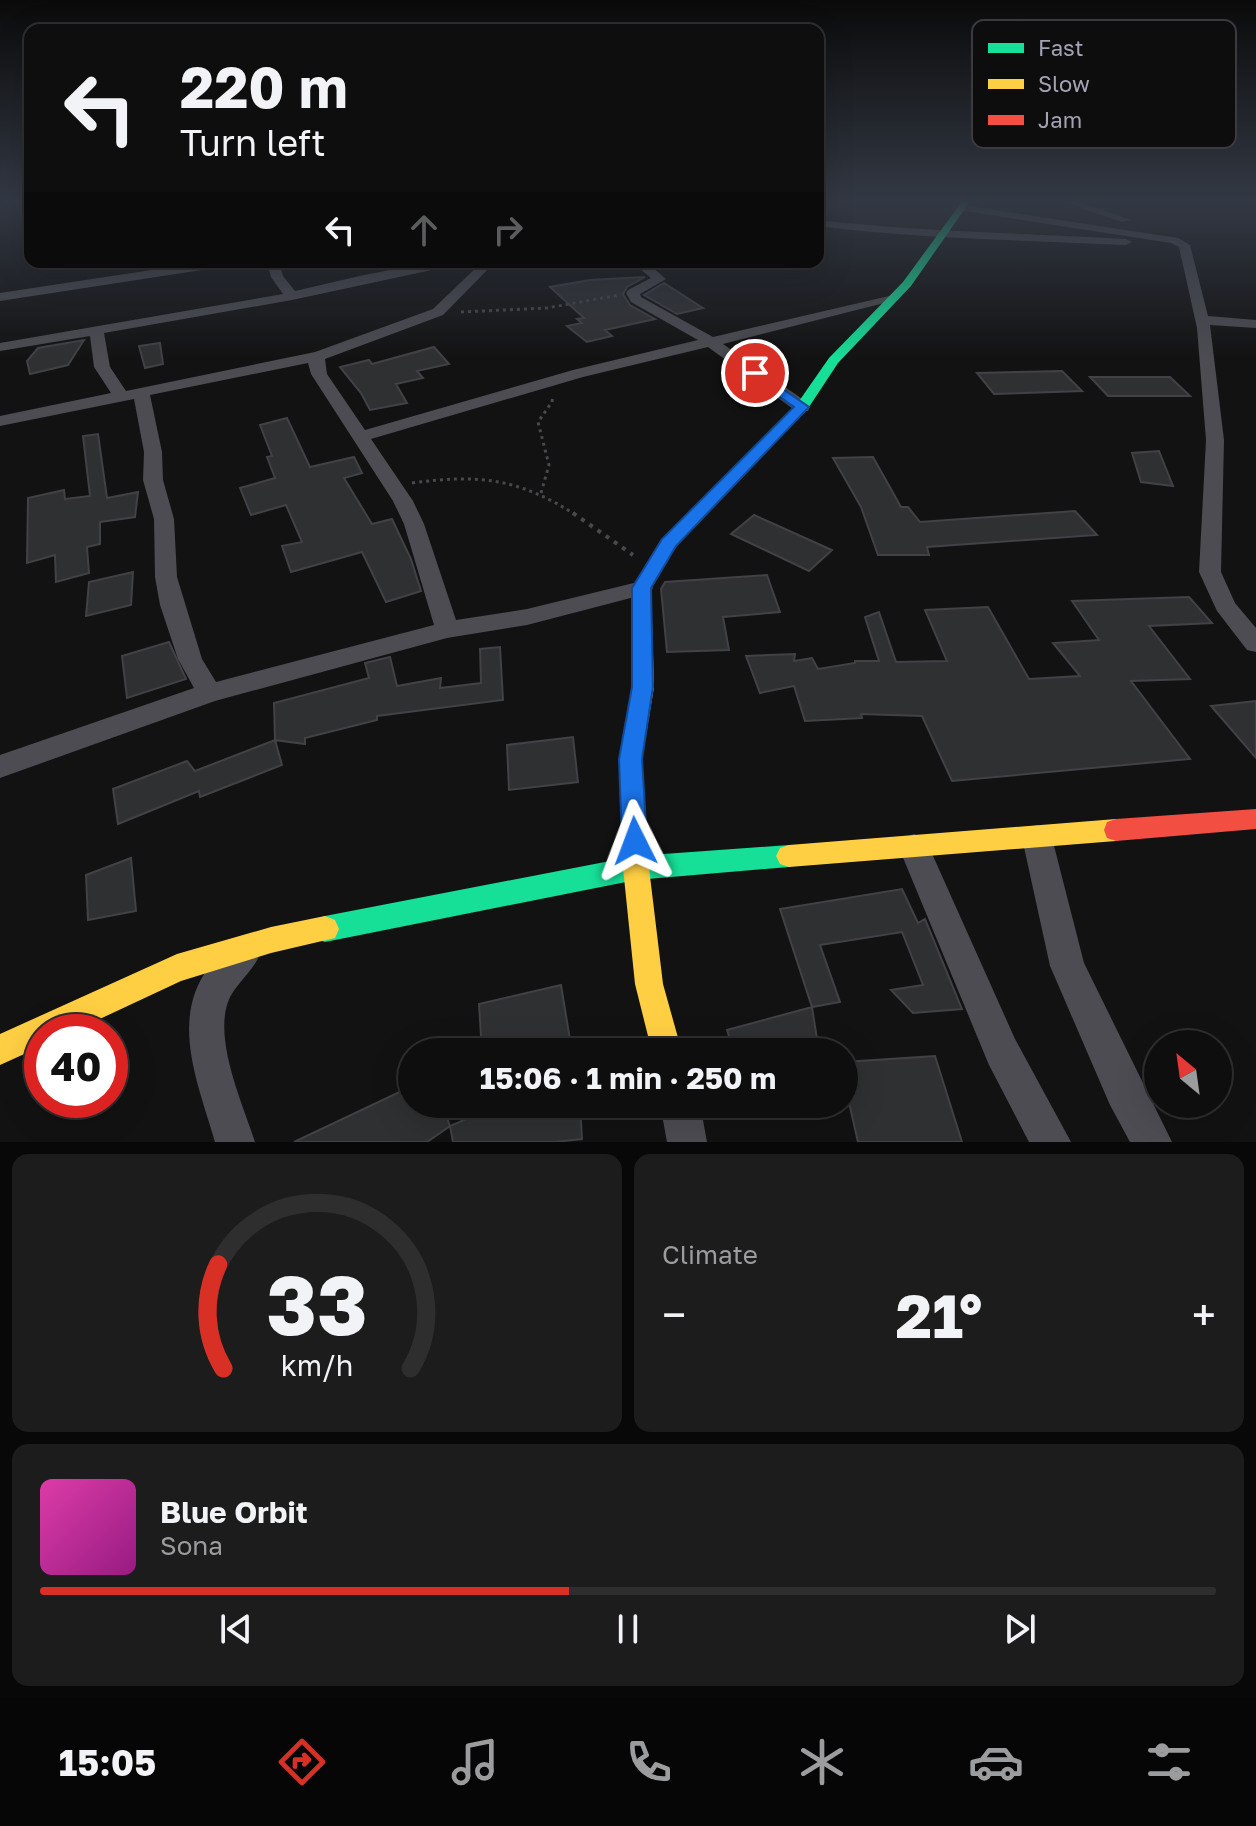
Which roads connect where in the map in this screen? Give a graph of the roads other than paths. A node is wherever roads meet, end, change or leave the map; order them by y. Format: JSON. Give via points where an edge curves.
{"nodes":[{"id":1,"x":928,"y":253,"type":"edge"},
{"id":2,"x":1187,"y":253,"type":"edge"},
{"id":3,"x":189,"y":268,"type":"edge"},
{"id":4,"x":275,"y":268,"type":"edge"},
{"id":5,"x":423,"y":268,"type":"edge"},
{"id":6,"x":483,"y":268,"type":"edge"},
{"id":7,"x":646,"y":268,"type":"edge"},
{"id":8,"x":292,"y":296,"type":"junction"},
{"id":9,"x":0,"y":297,"type":"edge"},
{"id":10,"x":889,"y":300,"type":"junction"},
{"id":11,"x":1202,"y":320,"type":"junction"},
{"id":12,"x":1256,"y":324,"type":"edge"},
{"id":13,"x":96,"y":329,"type":"junction"},
{"id":14,"x":708,"y":340,"type":"junction"},
{"id":15,"x":0,"y":347,"type":"edge"},
{"id":16,"x":319,"y":356,"type":"junction"},
{"id":17,"x":131,"y":394,"type":"junction"},
{"id":18,"x":802,"y":407,"type":"junction"},
{"id":19,"x":0,"y":421,"type":"edge"},
{"id":20,"x":359,"y":437,"type":"junction"},
{"id":21,"x":646,"y":578,"type":"junction"},
{"id":22,"x":447,"y":630,"type":"junction"},
{"id":23,"x":1256,"y":644,"type":"edge"},
{"id":24,"x":209,"y":693,"type":"junction"},
{"id":25,"x":0,"y":767,"type":"edge"},
{"id":26,"x":1256,"y":819,"type":"edge"},
{"id":27,"x":1037,"y":838,"type":"junction"},
{"id":28,"x":914,"y":848,"type":"junction"},
{"id":29,"x":636,"y":868,"type":"junction"},
{"id":30,"x":251,"y":946,"type":"junction"},
{"id":31,"x":663,"y":1038,"type":"edge"},
{"id":32,"x":0,"y":1050,"type":"edge"},
{"id":33,"x":683,"y":1118,"type":"edge"},
{"id":34,"x":235,"y":1142,"type":"edge"},
{"id":35,"x":687,"y":1142,"type":"edge"},
{"id":36,"x":1051,"y":1142,"type":"edge"},
{"id":37,"x":1152,"y":1142,"type":"edge"}],
"edges":[{"from":1,"to":10,"type":"street"},
{"from":2,"to":11,"type":"street"},
{"from":3,"to":9,"type":"street"},
{"from":4,"to":8,"type":"street"},
{"from":5,"to":8,"type":"street"},
{"from":6,"to":16,"type":"street","via":[[438,312]]},
{"from":7,"to":14,"type":"street","via":[[660,279],[633,293],[636,299]]},
{"from":8,"to":13,"type":"street"},
{"from":10,"to":14,"type":"street"},
{"from":10,"to":18,"type":"street","via":[[833,361]]},
{"from":11,"to":12,"type":"street"},
{"from":11,"to":23,"type":"street","via":[[1215,440],[1210,572],[1225,606]]},
{"from":13,"to":15,"type":"street"},
{"from":13,"to":17,"type":"street","via":[[102,367]]},
{"from":14,"to":18,"type":"street"},
{"from":14,"to":20,"type":"street"},
{"from":16,"to":17,"type":"street"},
{"from":16,"to":20,"type":"street","via":[[319,374]]},
{"from":17,"to":19,"type":"street"},
{"from":17,"to":24,"type":"street","via":[[153,452],[169,591],[190,659]]},
{"from":18,"to":21,"type":"street","via":[[668,543]]},
{"from":20,"to":22,"type":"street","via":[[414,524]]},
{"from":21,"to":22,"type":"street","via":[[527,617]]},
{"from":21,"to":29,"type":"street","via":[[643,687],[631,759]]},
{"from":22,"to":24,"type":"street"},
{"from":24,"to":25,"type":"street"},
{"from":26,"to":27,"type":"street"},
{"from":27,"to":28,"type":"street"},
{"from":27,"to":37,"type":"street","via":[[1067,966]]},
{"from":28,"to":29,"type":"street"},
{"from":28,"to":36,"type":"street","via":[[1002,1052]]},
{"from":29,"to":30,"type":"street"},
{"from":29,"to":31,"type":"street","via":[[649,984]]},
{"from":30,"to":32,"type":"street","via":[[177,968]]},
{"from":30,"to":34,"type":"street","via":[[225,974],[210,1001],[209,1043],[216,1083]]},
{"from":33,"to":35,"type":"street"}]}
